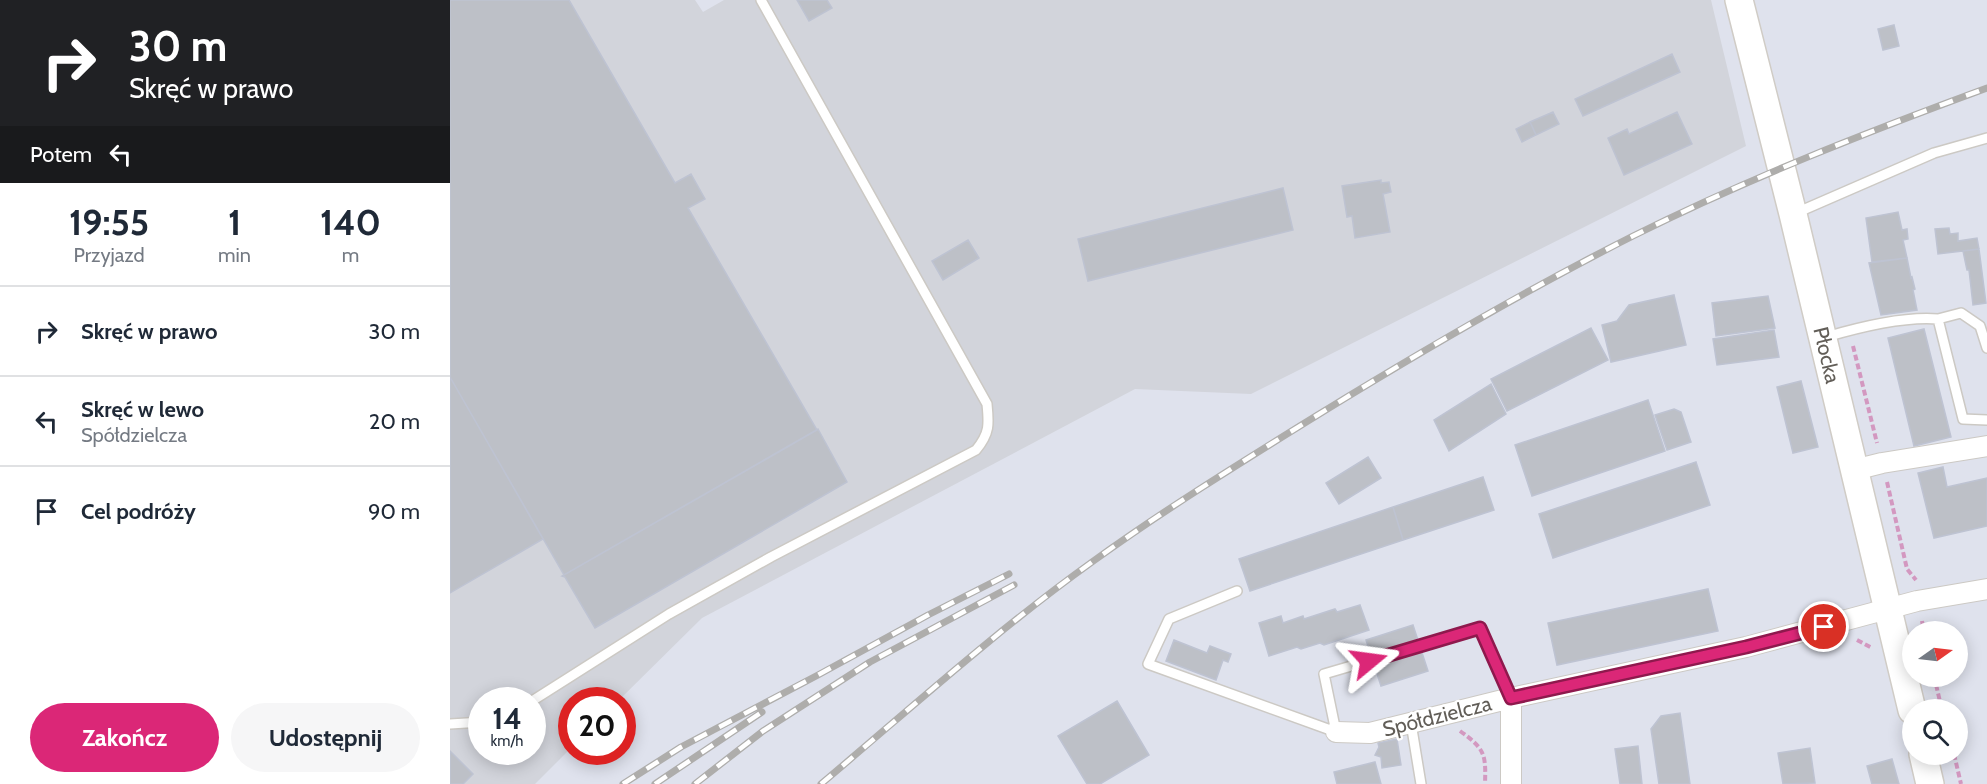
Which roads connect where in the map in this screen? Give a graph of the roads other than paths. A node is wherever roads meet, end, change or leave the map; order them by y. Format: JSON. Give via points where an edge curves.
{"nodes":[{"id":1,"x":761,"y":0,"type":"edge"},
{"id":2,"x":1739,"y":0,"type":"edge"},
{"id":3,"x":1987,"y":138,"type":"edge"},
{"id":4,"x":1793,"y":214,"type":"junction"},
{"id":5,"x":1938,"y":319,"type":"junction"},
{"id":6,"x":1823,"y":338,"type":"junction"},
{"id":7,"x":1987,"y":348,"type":"edge"},
{"id":8,"x":1987,"y":420,"type":"edge"},
{"id":9,"x":1987,"y":446,"type":"edge"},
{"id":10,"x":1854,"y":470,"type":"junction"},
{"id":11,"x":1987,"y":589,"type":"edge"},
{"id":12,"x":1237,"y":591,"type":"dead end"},
{"id":13,"x":1888,"y":609,"type":"junction"},
{"id":14,"x":546,"y":692,"type":"edge"},
{"id":15,"x":1511,"y":698,"type":"junction"},
{"id":16,"x":1909,"y":699,"type":"edge"},
{"id":17,"x":468,"y":723,"type":"edge"},
{"id":18,"x":450,"y":724,"type":"edge"},
{"id":19,"x":1412,"y":729,"type":"junction"},
{"id":20,"x":1336,"y":732,"type":"junction"},
{"id":21,"x":1926,"y":765,"type":"edge"},
{"id":22,"x":1421,"y":784,"type":"edge"},
{"id":23,"x":1511,"y":784,"type":"edge"},
{"id":24,"x":1930,"y":784,"type":"edge"}],
"edges":[{"from":1,"to":14,"type":"lane","via":[[987,404],[986,438],[976,450],[669,614]]},
{"from":2,"to":4,"type":"street","name":"Płocka"},
{"from":3,"to":4,"type":"lane","via":[[1934,153]]},
{"from":4,"to":6,"type":"street","name":"Płocka"},
{"from":5,"to":6,"type":"lane","via":[[1919,318]]},
{"from":5,"to":7,"type":"lane","via":[[1961,314],[1980,326]]},
{"from":5,"to":8,"type":"lane","via":[[1963,419]]},
{"from":6,"to":10,"type":"street","name":"Płocka"},
{"from":9,"to":10,"type":"street"},
{"from":10,"to":13,"type":"street","name":"Płocka"},
{"from":11,"to":13,"type":"street","name":"Spółdzielcza"},
{"from":12,"to":20,"type":"lane","via":[[1169,619],[1148,664]]},
{"from":13,"to":15,"type":"street","name":"Spółdzielcza","via":[[1746,647]]},
{"from":13,"to":16,"type":"street","name":"Płocka"},
{"from":15,"to":19,"type":"street","name":"Spółdzielcza"},
{"from":15,"to":20,"type":"lane","via":[[1480,628],[1324,674]]},
{"from":15,"to":23,"type":"street"},
{"from":17,"to":18,"type":"lane"},
{"from":19,"to":20,"type":"street","name":"Spółdzielcza"},
{"from":19,"to":22,"type":"lane"},
{"from":21,"to":24,"type":"street"}]}
